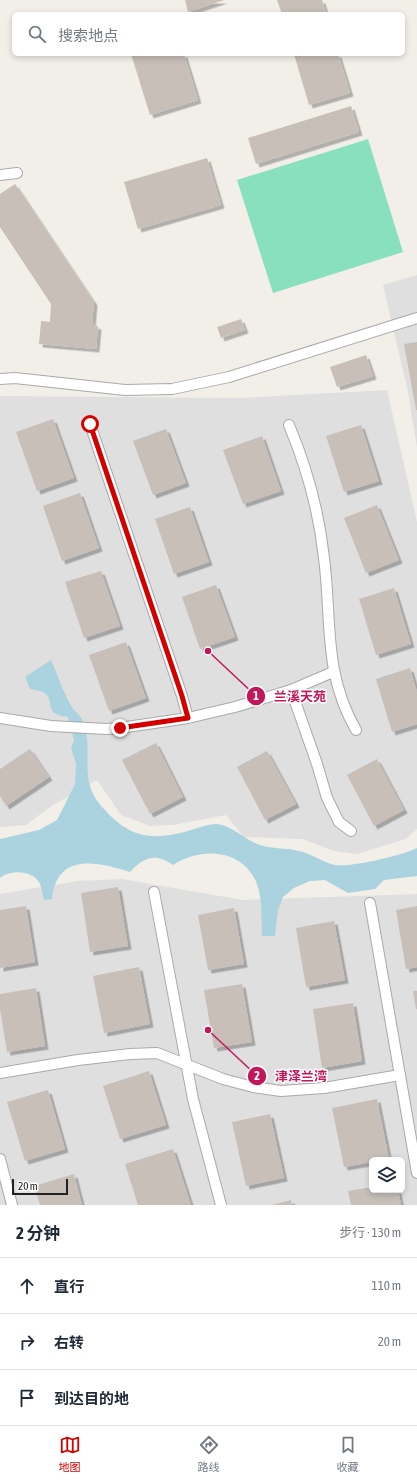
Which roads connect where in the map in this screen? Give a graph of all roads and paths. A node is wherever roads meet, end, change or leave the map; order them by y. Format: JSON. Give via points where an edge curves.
{"nodes":[{"id":1,"x":17,"y":173,"type":"dead end"},
{"id":2,"x":0,"y":175,"type":"edge"},
{"id":3,"x":417,"y":318,"type":"edge"},
{"id":4,"x":0,"y":379,"type":"edge"},
{"id":5,"x":90,"y":424,"type":"dead end"},
{"id":6,"x":289,"y":425,"type":"dead end"},
{"id":7,"x":333,"y":672,"type":"junction"},
{"id":8,"x":291,"y":690,"type":"junction"},
{"id":9,"x":0,"y":718,"type":"edge"},
{"id":10,"x":188,"y":718,"type":"junction"},
{"id":11,"x":356,"y":730,"type":"dead end"},
{"id":12,"x":351,"y":831,"type":"dead end"},
{"id":13,"x":154,"y":892,"type":"dead end"},
{"id":14,"x":370,"y":903,"type":"dead end"},
{"id":15,"x":186,"y":1064,"type":"junction"},
{"id":16,"x":0,"y":1073,"type":"edge"},
{"id":17,"x":400,"y":1075,"type":"junction"},
{"id":18,"x":0,"y":1159,"type":"edge"},
{"id":19,"x":417,"y":1173,"type":"edge"},
{"id":20,"x":12,"y":1205,"type":"edge"},
{"id":21,"x":221,"y":1205,"type":"edge"}],
"edges":[{"from":1,"to":2,"type":"lane"},
{"from":3,"to":4,"type":"lane","via":[[229,376],[172,389],[125,390],[15,378]]},
{"from":5,"to":10,"type":"lane"},
{"from":6,"to":7,"type":"lane","via":[[317,509],[325,559]]},
{"from":7,"to":8,"type":"lane"},
{"from":7,"to":11,"type":"lane","via":[[346,712]]},
{"from":8,"to":10,"type":"lane"},
{"from":8,"to":12,"type":"lane","via":[[327,798],[339,822]]},
{"from":9,"to":10,"type":"lane","via":[[51,726],[106,729]]},
{"from":13,"to":15,"type":"lane"},
{"from":14,"to":17,"type":"lane"},
{"from":15,"to":16,"type":"lane","via":[[157,1053],[130,1054]]},
{"from":15,"to":17,"type":"lane","via":[[253,1088],[281,1091],[324,1088]]},
{"from":15,"to":21,"type":"lane"},
{"from":17,"to":19,"type":"lane"},
{"from":18,"to":20,"type":"lane"}]}
